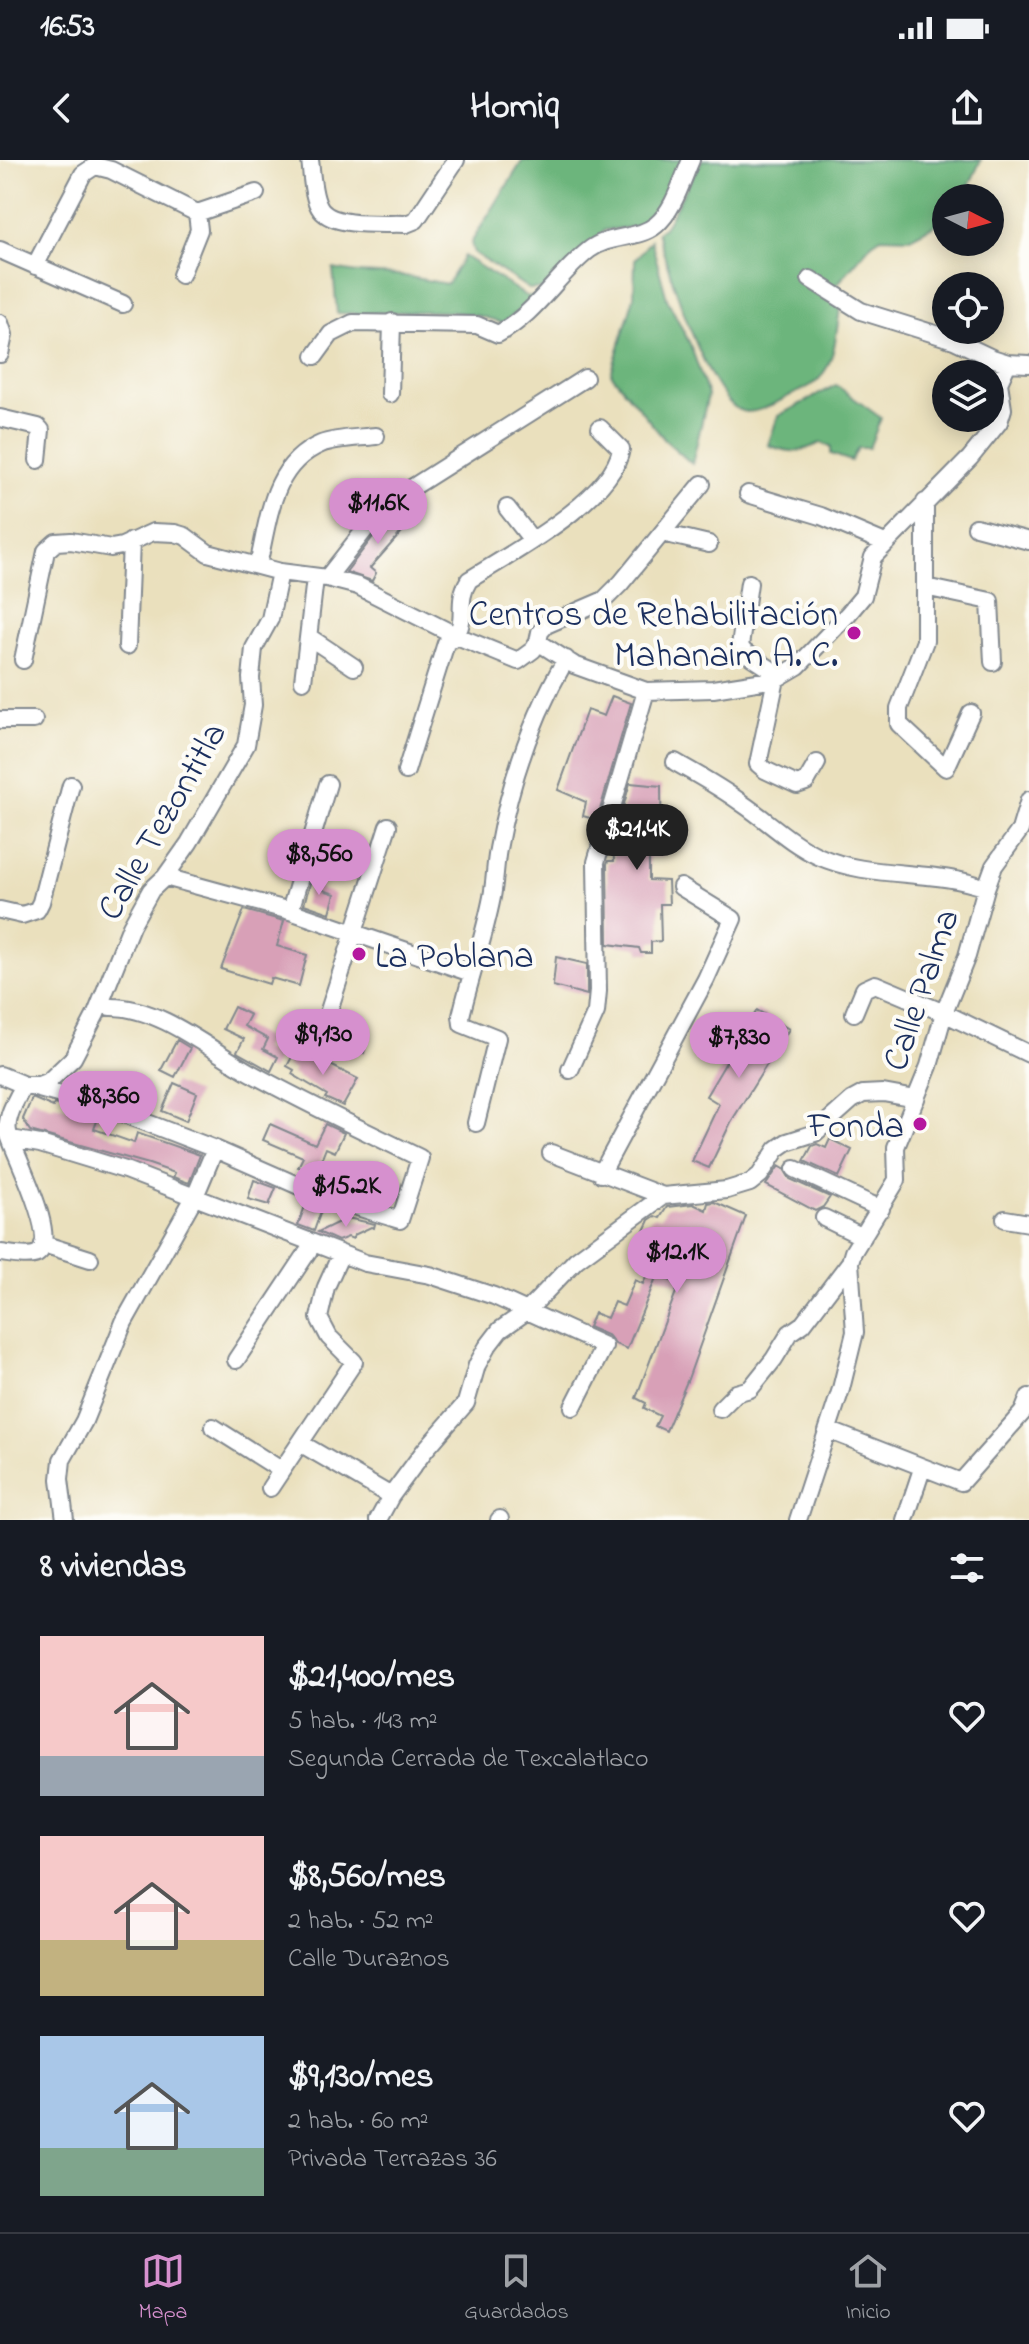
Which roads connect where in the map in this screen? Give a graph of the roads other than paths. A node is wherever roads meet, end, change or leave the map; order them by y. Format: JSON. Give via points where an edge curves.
{"nodes":[{"id":1,"x":456,"y":160,"type":"edge"},
{"id":2,"x":691,"y":160,"type":"edge"},
{"id":3,"x":311,"y":164,"type":"edge"},
{"id":4,"x":256,"y":193,"type":"dead end"},
{"id":5,"x":197,"y":213,"type":"junction"},
{"id":6,"x":0,"y":250,"type":"edge"},
{"id":7,"x":35,"y":266,"type":"junction"},
{"id":8,"x":181,"y":275,"type":"dead end"},
{"id":9,"x":810,"y":279,"type":"dead end"},
{"id":10,"x":123,"y":304,"type":"dead end"},
{"id":11,"x":392,"y":322,"type":"junction"},
{"id":12,"x":0,"y":323,"type":"edge"},
{"id":13,"x":0,"y":354,"type":"edge"},
{"id":14,"x":315,"y":356,"type":"dead end"},
{"id":15,"x":1008,"y":363,"type":"junction"},
{"id":16,"x":1029,"y":364,"type":"edge"},
{"id":17,"x":585,"y":378,"type":"dead end"},
{"id":18,"x":390,"y":394,"type":"dead end"},
{"id":19,"x":0,"y":418,"type":"edge"},
{"id":20,"x":600,"y":428,"type":"dead end"},
{"id":21,"x":376,"y":436,"type":"dead end"},
{"id":22,"x":38,"y":460,"type":"dead end"},
{"id":23,"x":702,"y":484,"type":"dead end"},
{"id":24,"x":748,"y":494,"type":"dead end"},
{"id":25,"x":925,"y":502,"type":"junction"},
{"id":26,"x":507,"y":508,"type":"dead end"},
{"id":27,"x":976,"y":527,"type":"dead end"},
{"id":28,"x":662,"y":533,"type":"junction"},
{"id":29,"x":532,"y":540,"type":"junction"},
{"id":30,"x":131,"y":541,"type":"junction"},
{"id":31,"x":1029,"y":541,"type":"edge"},
{"id":32,"x":885,"y":543,"type":"junction"},
{"id":33,"x":709,"y":544,"type":"dead end"},
{"id":34,"x":258,"y":565,"type":"junction"},
{"id":35,"x":280,"y":572,"type":"junction"},
{"id":36,"x":321,"y":578,"type":"junction"},
{"id":37,"x":749,"y":583,"type":"dead end"},
{"id":38,"x":925,"y":587,"type":"junction"},
{"id":39,"x":457,"y":636,"type":"junction"},
{"id":40,"x":309,"y":637,"type":"junction"},
{"id":41,"x":538,"y":642,"type":"junction"},
{"id":42,"x":127,"y":646,"type":"dead end"},
{"id":43,"x":566,"y":659,"type":"junction"},
{"id":44,"x":23,"y":660,"type":"dead end"},
{"id":45,"x":993,"y":662,"type":"dead end"},
{"id":46,"x":354,"y":667,"type":"dead end"},
{"id":47,"x":779,"y":677,"type":"junction"},
{"id":48,"x":303,"y":681,"type":"dead end"},
{"id":49,"x":646,"y":691,"type":"junction"},
{"id":50,"x":971,"y":713,"type":"dead end"},
{"id":51,"x":0,"y":720,"type":"edge"},
{"id":52,"x":34,"y":720,"type":"dead end"},
{"id":53,"x":675,"y":762,"type":"dead end"},
{"id":54,"x":817,"y":763,"type":"dead end"},
{"id":55,"x":406,"y":771,"type":"dead end"},
{"id":56,"x":328,"y":784,"type":"dead end"},
{"id":57,"x":71,"y":785,"type":"dead end"},
{"id":58,"x":1029,"y":800,"type":"edge"},
{"id":59,"x":388,"y":826,"type":"dead end"},
{"id":60,"x":165,"y":877,"type":"junction"},
{"id":61,"x":681,"y":887,"type":"dead end"},
{"id":62,"x":986,"y":888,"type":"junction"},
{"id":63,"x":0,"y":910,"type":"edge"},
{"id":64,"x":290,"y":911,"type":"junction"},
{"id":65,"x":353,"y":932,"type":"junction"},
{"id":66,"x":471,"y":973,"type":"junction"},
{"id":67,"x":110,"y":1007,"type":"dead end"},
{"id":68,"x":854,"y":1013,"type":"dead end"},
{"id":69,"x":944,"y":1013,"type":"junction"},
{"id":70,"x":325,"y":1023,"type":"dead end"},
{"id":71,"x":1029,"y":1054,"type":"edge"},
{"id":72,"x":570,"y":1070,"type":"dead end"},
{"id":73,"x":0,"y":1075,"type":"edge"},
{"id":74,"x":24,"y":1085,"type":"junction"},
{"id":75,"x":916,"y":1099,"type":"junction"},
{"id":76,"x":476,"y":1123,"type":"dead end"},
{"id":77,"x":11,"y":1139,"type":"junction"},
{"id":78,"x":215,"y":1149,"type":"junction"},
{"id":79,"x":551,"y":1153,"type":"dead end"},
{"id":80,"x":795,"y":1169,"type":"dead end"},
{"id":81,"x":601,"y":1174,"type":"junction"},
{"id":82,"x":663,"y":1196,"type":"junction"},
{"id":83,"x":194,"y":1198,"type":"junction"},
{"id":84,"x":881,"y":1209,"type":"junction"},
{"id":85,"x":824,"y":1218,"type":"dead end"},
{"id":86,"x":1005,"y":1219,"type":"dead end"},
{"id":87,"x":1029,"y":1223,"type":"edge"},
{"id":88,"x":863,"y":1237,"type":"junction"},
{"id":89,"x":43,"y":1244,"type":"junction"},
{"id":90,"x":313,"y":1244,"type":"junction"},
{"id":91,"x":0,"y":1253,"type":"edge"},
{"id":92,"x":341,"y":1254,"type":"junction"},
{"id":93,"x":90,"y":1259,"type":"dead end"},
{"id":94,"x":850,"y":1262,"type":"junction"},
{"id":95,"x":527,"y":1311,"type":"junction"},
{"id":96,"x":236,"y":1360,"type":"dead end"},
{"id":97,"x":1029,"y":1397,"type":"edge"},
{"id":98,"x":573,"y":1407,"type":"dead end"},
{"id":99,"x":720,"y":1409,"type":"dead end"},
{"id":100,"x":213,"y":1427,"type":"dead end"},
{"id":101,"x":828,"y":1430,"type":"junction"},
{"id":102,"x":300,"y":1443,"type":"junction"},
{"id":103,"x":922,"y":1469,"type":"junction"},
{"id":104,"x":281,"y":1470,"type":"junction"},
{"id":105,"x":270,"y":1488,"type":"dead end"},
{"id":106,"x":391,"y":1496,"type":"junction"},
{"id":107,"x":65,"y":1520,"type":"edge"},
{"id":108,"x":378,"y":1520,"type":"edge"},
{"id":109,"x":798,"y":1520,"type":"edge"},
{"id":110,"x":905,"y":1520,"type":"edge"}],
"edges":[{"from":1,"to":3,"type":"street","via":[[416,220],[406,224],[336,221],[318,203]]},
{"from":2,"to":11,"type":"street","via":[[659,223],[645,233],[617,236],[590,249],[514,325],[498,334],[477,325]]},
{"from":4,"to":5,"type":"street"},
{"from":5,"to":7,"type":"street","via":[[95,166],[83,174]]},
{"from":5,"to":8,"type":"street","via":[[199,230]]},
{"from":6,"to":7,"type":"street"},
{"from":7,"to":10,"type":"street"},
{"from":9,"to":15,"type":"street","via":[[861,311]]},
{"from":11,"to":14,"type":"street","via":[[353,323],[331,334]]},
{"from":11,"to":18,"type":"street"},
{"from":12,"to":13,"type":"street"},
{"from":15,"to":16,"type":"street"},
{"from":15,"to":25,"type":"street","via":[[999,383],[999,422]]},
{"from":17,"to":36,"type":"street","via":[[391,501]]},
{"from":19,"to":22,"type":"street","via":[[41,430]]},
{"from":20,"to":29,"type":"street","via":[[621,449],[613,467],[586,500]]},
{"from":21,"to":34,"type":"street","via":[[322,444],[298,458],[277,487]]},
{"from":23,"to":28,"type":"street"},
{"from":24,"to":32,"type":"street"},
{"from":25,"to":32,"type":"street"},
{"from":25,"to":38,"type":"street"},
{"from":26,"to":29,"type":"street"},
{"from":27,"to":31,"type":"street"},
{"from":28,"to":33,"type":"street"},
{"from":28,"to":41,"type":"street","via":[[604,600],[546,625]]},
{"from":29,"to":39,"type":"street","via":[[469,580],[461,598]]},
{"from":30,"to":34,"type":"street","via":[[153,532],[175,533],[208,553]]},
{"from":30,"to":42,"type":"street"},
{"from":30,"to":44,"type":"street","via":[[111,548],[56,542],[46,551]]},
{"from":32,"to":47,"type":"street","via":[[873,557],[863,596],[798,666]]},
{"from":34,"to":35,"type":"street"},
{"from":35,"to":36,"type":"street"},
{"from":35,"to":60,"type":"street","name":"Calle Tezontitla","via":[[270,619],[254,648],[246,745]]},
{"from":36,"to":39,"type":"street","via":[[358,586]]},
{"from":36,"to":40,"type":"street"},
{"from":37,"to":47,"type":"street","via":[[740,646]]},
{"from":38,"to":45,"type":"street","via":[[990,601]]},
{"from":38,"to":50,"type":"street","via":[[925,641],[899,708],[899,724],[946,768]]},
{"from":39,"to":41,"type":"street","via":[[518,661]]},
{"from":39,"to":55,"type":"street","via":[[446,643]]},
{"from":40,"to":46,"type":"street"},
{"from":40,"to":48,"type":"street"},
{"from":41,"to":43,"type":"street"},
{"from":43,"to":49,"type":"street"},
{"from":43,"to":66,"type":"street","via":[[545,695],[522,758]]},
{"from":47,"to":49,"type":"street","via":[[713,689]]},
{"from":47,"to":54,"type":"street","via":[[758,764],[797,785],[806,782]]},
{"from":49,"to":72,"type":"street","via":[[598,853],[596,1012]]},
{"from":51,"to":52,"type":"street"},
{"from":53,"to":62,"type":"street","via":[[820,857],[965,880]]},
{"from":56,"to":64,"type":"street"},
{"from":57,"to":63,"type":"street","via":[[37,910],[22,915]]},
{"from":58,"to":62,"type":"street","name":"Calle Palma","via":[[1020,830],[994,866]]},
{"from":59,"to":65,"type":"street"},
{"from":60,"to":64,"type":"street"},
{"from":60,"to":74,"type":"street","name":"Calle Tezontitla","via":[[151,890],[131,926],[73,1058],[49,1081]]},
{"from":61,"to":81,"type":"street","via":[[733,919]]},
{"from":62,"to":69,"type":"street","name":"Calle Palma"},
{"from":64,"to":65,"type":"street"},
{"from":65,"to":66,"type":"street"},
{"from":65,"to":70,"type":"street"},
{"from":66,"to":76,"type":"street","via":[[462,1024],[497,1038]]},
{"from":67,"to":78,"type":"street","via":[[173,1025],[249,1072],[420,1158],[400,1220],[324,1197]]},
{"from":68,"to":69,"type":"street","via":[[864,989],[875,984]]},
{"from":69,"to":71,"type":"street"},
{"from":69,"to":75,"type":"street","name":"Calle Palma"},
{"from":73,"to":74,"type":"street"},
{"from":74,"to":77,"type":"street","via":[[9,1121]]},
{"from":74,"to":78,"type":"street","via":[[106,1107]]},
{"from":75,"to":82,"type":"street","via":[[863,1094],[815,1133],[777,1149],[750,1183]]},
{"from":75,"to":84,"type":"street","name":"Calle Palma","via":[[896,1147],[897,1180]]},
{"from":77,"to":83,"type":"street","via":[[125,1170]]},
{"from":77,"to":89,"type":"street","via":[[34,1198]]},
{"from":78,"to":83,"type":"street"},
{"from":79,"to":81,"type":"street"},
{"from":80,"to":84,"type":"street"},
{"from":81,"to":82,"type":"street"},
{"from":82,"to":95,"type":"street","via":[[576,1260]]},
{"from":83,"to":90,"type":"street"},
{"from":83,"to":107,"type":"street","via":[[124,1322],[84,1421],[62,1460]]},
{"from":84,"to":88,"type":"street","name":"Calle Palma"},
{"from":85,"to":88,"type":"street"},
{"from":86,"to":87,"type":"street"},
{"from":88,"to":94,"type":"street","name":"Calle Palma"},
{"from":89,"to":91,"type":"street","via":[[34,1255]]},
{"from":89,"to":93,"type":"street"},
{"from":90,"to":92,"type":"street"},
{"from":90,"to":96,"type":"street"},
{"from":92,"to":95,"type":"street","via":[[388,1270],[430,1275]]},
{"from":92,"to":102,"type":"street","via":[[319,1318],[329,1337],[354,1362]]},
{"from":94,"to":99,"type":"street","name":"Calle Palma","via":[[750,1389],[736,1393]]},
{"from":94,"to":101,"type":"street","via":[[855,1332]]},
{"from":95,"to":98,"type":"street","via":[[604,1346]]},
{"from":95,"to":106,"type":"street","via":[[487,1347],[466,1403]]},
{"from":97,"to":103,"type":"street","via":[[1023,1412],[961,1482]]},
{"from":100,"to":104,"type":"street"},
{"from":101,"to":103,"type":"street"},
{"from":101,"to":109,"type":"street"},
{"from":102,"to":104,"type":"street"},
{"from":102,"to":106,"type":"street"},
{"from":103,"to":110,"type":"street"},
{"from":104,"to":105,"type":"street"},
{"from":106,"to":108,"type":"street"}]}
